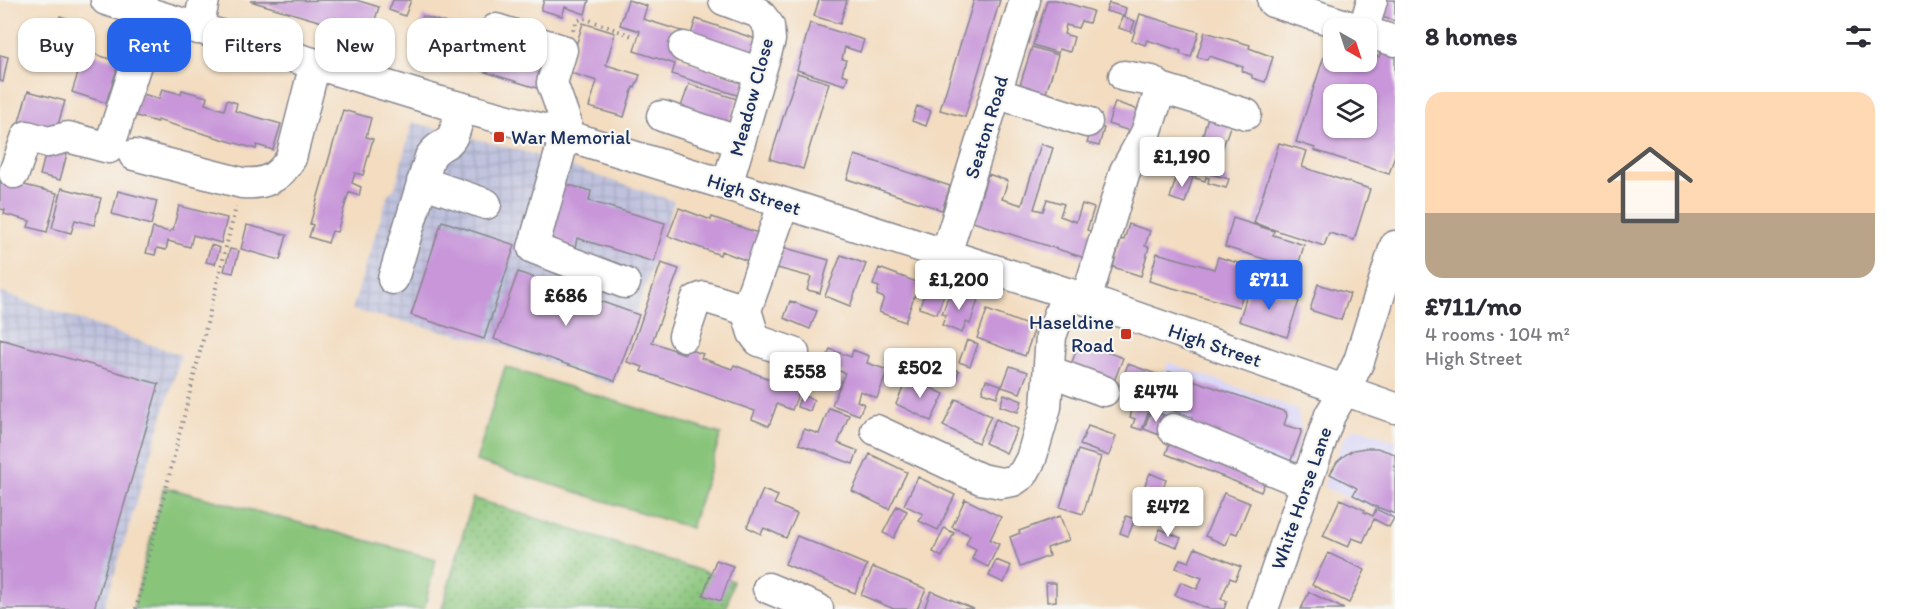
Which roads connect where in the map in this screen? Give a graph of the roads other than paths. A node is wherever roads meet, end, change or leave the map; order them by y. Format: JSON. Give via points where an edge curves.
{"nodes":[{"id":1,"x":105,"y":0,"type":"edge"},
{"id":2,"x":204,"y":0,"type":"edge"},
{"id":3,"x":724,"y":0,"type":"edge"},
{"id":4,"x":1025,"y":0,"type":"edge"},
{"id":5,"x":1274,"y":0,"type":"edge"},
{"id":6,"x":1372,"y":0,"type":"edge"},
{"id":7,"x":152,"y":15,"type":"junction"},
{"id":8,"x":1336,"y":18,"type":"edge"},
{"id":9,"x":1356,"y":18,"type":"edge"},
{"id":10,"x":198,"y":30,"type":"junction"},
{"id":11,"x":1377,"y":33,"type":"edge"},
{"id":12,"x":1395,"y":41,"type":"edge"},
{"id":13,"x":547,"y":45,"type":"edge"},
{"id":14,"x":684,"y":48,"type":"dead end"},
{"id":15,"x":315,"y":64,"type":"joint"},
{"id":16,"x":342,"y":72,"type":"edge"},
{"id":17,"x":760,"y":73,"type":"junction"},
{"id":18,"x":1124,"y":76,"type":"dead end"},
{"id":19,"x":1161,"y":88,"type":"junction"},
{"id":20,"x":996,"y":93,"type":"junction"},
{"id":21,"x":460,"y":107,"type":"junction"},
{"id":22,"x":1246,"y":114,"type":"dead end"},
{"id":23,"x":662,"y":116,"type":"dead end"},
{"id":24,"x":1087,"y":122,"type":"dead end"},
{"id":25,"x":565,"y":135,"type":"junction"},
{"id":26,"x":740,"y":142,"type":"junction"},
{"id":27,"x":134,"y":155,"type":"dead end"},
{"id":28,"x":14,"y":173,"type":"dead end"},
{"id":29,"x":422,"y":182,"type":"junction"},
{"id":30,"x":727,"y":185,"type":"junction"},
{"id":31,"x":784,"y":203,"type":"junction"},
{"id":32,"x":486,"y":204,"type":"dead end"},
{"id":33,"x":1395,"y":246,"type":"edge"},
{"id":34,"x":946,"y":254,"type":"junction"},
{"id":35,"x":393,"y":279,"type":"dead end"},
{"id":36,"x":625,"y":283,"type":"dead end"},
{"id":37,"x":1077,"y":296,"type":"junction"},
{"id":38,"x":747,"y":310,"type":"junction"},
{"id":39,"x":684,"y":336,"type":"dead end"},
{"id":40,"x":795,"y":353,"type":"dead end"},
{"id":41,"x":1049,"y":371,"type":"junction"},
{"id":42,"x":1345,"y":390,"type":"junction"},
{"id":43,"x":1104,"y":391,"type":"dead end"},
{"id":44,"x":1395,"y":408,"type":"edge"},
{"id":45,"x":1173,"y":429,"type":"dead end"},
{"id":46,"x":876,"y":430,"type":"dead end"},
{"id":47,"x":1306,"y":484,"type":"junction"},
{"id":48,"x":768,"y":588,"type":"dead end"},
{"id":49,"x":818,"y":609,"type":"edge"},
{"id":50,"x":1263,"y":609,"type":"edge"}],
"edges":[{"from":1,"to":7,"type":"street","name":"High Street"},
{"from":2,"to":10,"type":"street"},
{"from":3,"to":17,"type":"street","name":"Meadow Close","via":[[759,13],[769,26],[770,40]]},
{"from":4,"to":20,"type":"street","name":"Seaton Road"},
{"from":5,"to":8,"type":"street"},
{"from":6,"to":9,"type":"street"},
{"from":7,"to":10,"type":"street","name":"High Street"},
{"from":7,"to":28,"type":"street","via":[[109,147],[68,137],[48,142],[27,136]]},
{"from":10,"to":15,"type":"street","name":"High Street"},
{"from":11,"to":12,"type":"street"},
{"from":13,"to":25,"type":"street","via":[[562,50],[552,83],[566,122]]},
{"from":14,"to":17,"type":"street"},
{"from":15,"to":27,"type":"street","via":[[291,159],[266,182],[242,183]]},
{"from":16,"to":21,"type":"street","name":"High Street"},
{"from":17,"to":26,"type":"street","name":"Meadow Close"},
{"from":18,"to":19,"type":"street","via":[[1152,81]]},
{"from":19,"to":22,"type":"street"},
{"from":19,"to":37,"type":"street"},
{"from":20,"to":24,"type":"street"},
{"from":20,"to":34,"type":"street","name":"Seaton Road"},
{"from":21,"to":25,"type":"street","name":"High Street"},
{"from":21,"to":29,"type":"street","via":[[452,138],[430,157]]},
{"from":23,"to":26,"type":"street"},
{"from":25,"to":30,"type":"street","name":"High Street"},
{"from":25,"to":36,"type":"street","via":[[533,248]]},
{"from":26,"to":30,"type":"street","name":"Meadow Close"},
{"from":29,"to":32,"type":"street"},
{"from":29,"to":35,"type":"street"},
{"from":30,"to":31,"type":"street","name":"High Street"},
{"from":31,"to":34,"type":"street","name":"High Street"},
{"from":31,"to":38,"type":"street"},
{"from":33,"to":42,"type":"street","via":[[1359,361]]},
{"from":34,"to":37,"type":"street","name":"High Street"},
{"from":37,"to":41,"type":"street","via":[[1051,336]]},
{"from":37,"to":42,"type":"street","name":"High Street"},
{"from":38,"to":39,"type":"street","via":[[700,297]]},
{"from":38,"to":40,"type":"street","via":[[755,338]]},
{"from":41,"to":43,"type":"street"},
{"from":41,"to":46,"type":"street","via":[[1046,407],[1031,459],[1023,474],[1013,481],[981,479]]},
{"from":42,"to":44,"type":"street","name":"High Street"},
{"from":42,"to":47,"type":"street","name":"White Horse Lane","via":[[1330,415]]},
{"from":45,"to":47,"type":"street"},
{"from":47,"to":50,"type":"street","name":"White Horse Lane"},
{"from":48,"to":49,"type":"street"}]}
